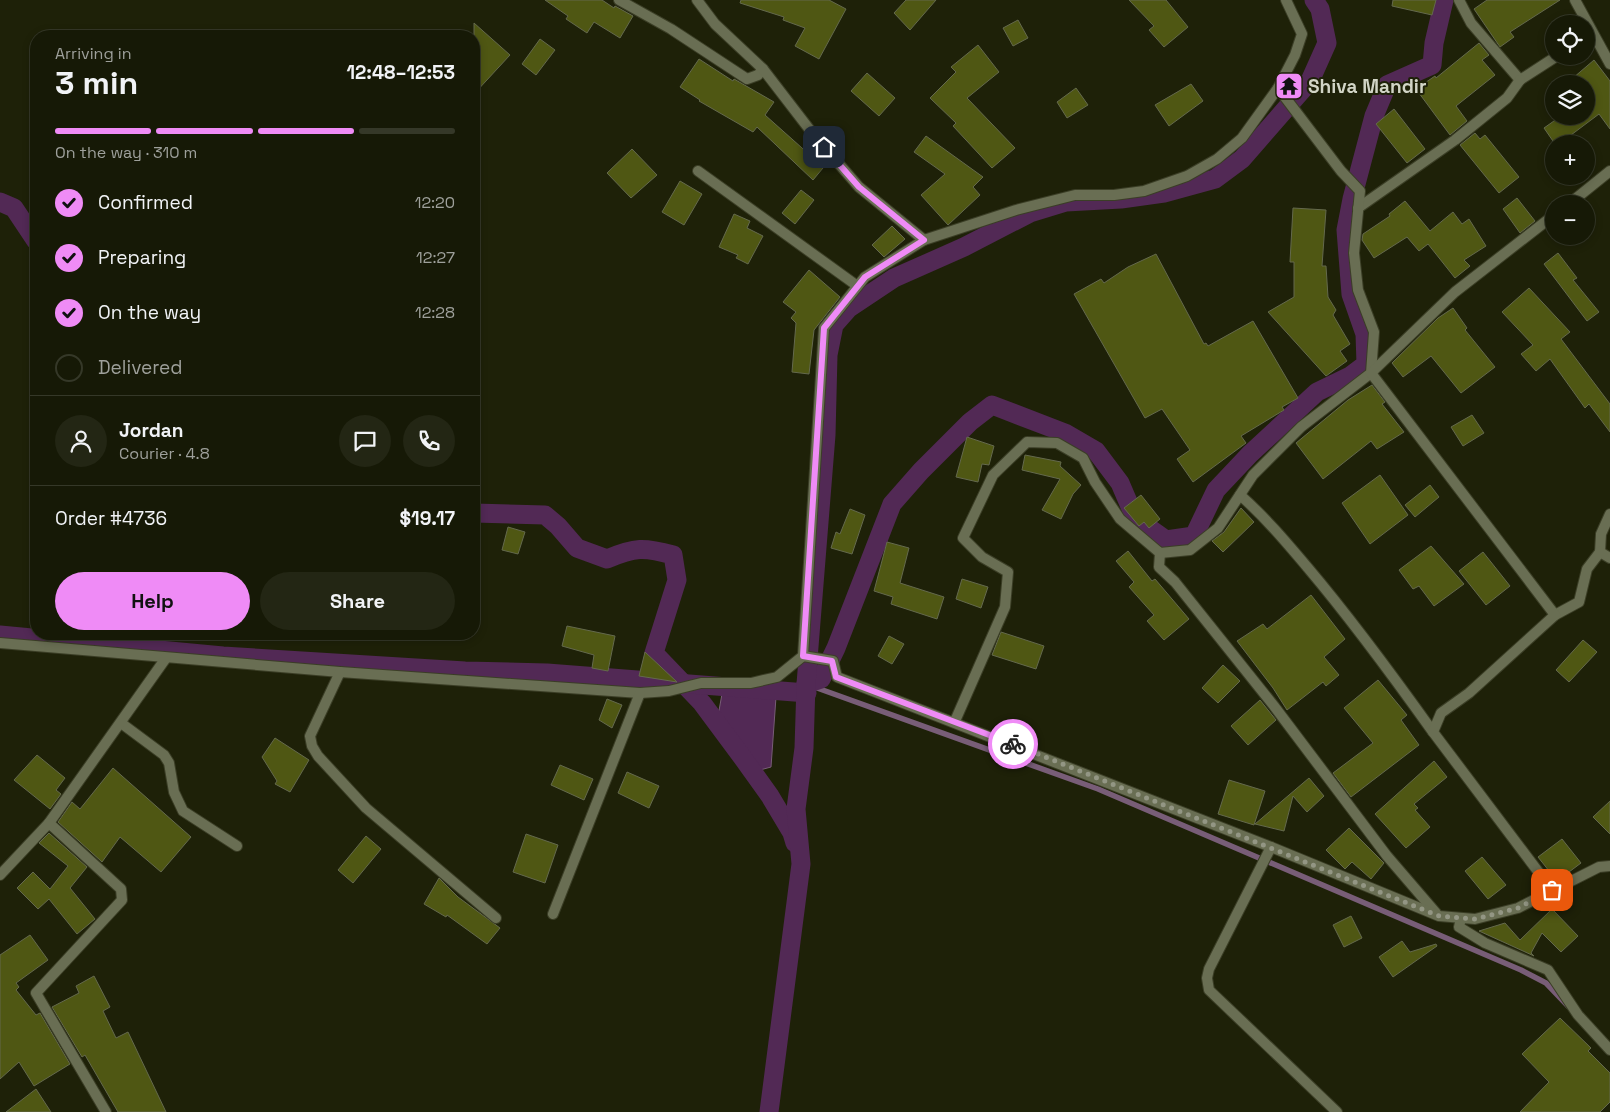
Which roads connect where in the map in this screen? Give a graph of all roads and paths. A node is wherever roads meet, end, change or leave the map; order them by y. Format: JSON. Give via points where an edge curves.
{"nodes":[{"id":1,"x":619,"y":0,"type":"edge"},
{"id":2,"x":697,"y":0,"type":"edge"},
{"id":3,"x":1286,"y":0,"type":"edge"},
{"id":4,"x":1459,"y":0,"type":"edge"},
{"id":5,"x":1575,"y":0,"type":"edge"},
{"id":6,"x":1581,"y":15,"type":"edge"},
{"id":7,"x":1595,"y":42,"type":"edge"},
{"id":8,"x":1545,"y":64,"type":"edge"},
{"id":9,"x":1610,"y":64,"type":"edge"},
{"id":10,"x":763,"y":69,"type":"junction"},
{"id":11,"x":1520,"y":80,"type":"junction"},
{"id":12,"x":1280,"y":91,"type":"junction"},
{"id":13,"x":698,"y":171,"type":"dead end"},
{"id":14,"x":1610,"y":171,"type":"edge"},
{"id":15,"x":1579,"y":195,"type":"edge"},
{"id":16,"x":1358,"y":208,"type":"junction"},
{"id":17,"x":1545,"y":222,"type":"edge"},
{"id":18,"x":924,"y":240,"type":"junction"},
{"id":19,"x":856,"y":285,"type":"junction"},
{"id":20,"x":1371,"y":373,"type":"junction"},
{"id":21,"x":1240,"y":495,"type":"junction"},
{"id":22,"x":1610,"y":514,"type":"edge"},
{"id":23,"x":1600,"y":552,"type":"junction"},
{"id":24,"x":1160,"y":553,"type":"junction"},
{"id":25,"x":1610,"y":558,"type":"edge"},
{"id":26,"x":1556,"y":615,"type":"junction"},
{"id":27,"x":0,"y":643,"type":"edge"},
{"id":28,"x":803,"y":656,"type":"junction"},
{"id":29,"x":166,"y":658,"type":"junction"},
{"id":30,"x":340,"y":672,"type":"junction"},
{"id":31,"x":640,"y":693,"type":"junction"},
{"id":32,"x":955,"y":721,"type":"junction"},
{"id":33,"x":121,"y":723,"type":"junction"},
{"id":34,"x":1433,"y":732,"type":"junction"},
{"id":35,"x":49,"y":823,"type":"junction"},
{"id":36,"x":237,"y":846,"type":"dead end"},
{"id":37,"x":1271,"y":847,"type":"junction"},
{"id":38,"x":1610,"y":866,"type":"edge"},
{"id":39,"x":0,"y":875,"type":"edge"},
{"id":40,"x":1552,"y":890,"type":"junction"},
{"id":41,"x":553,"y":914,"type":"dead end"},
{"id":42,"x":1439,"y":916,"type":"junction"},
{"id":43,"x":496,"y":918,"type":"dead end"},
{"id":44,"x":1461,"y":918,"type":"junction"},
{"id":45,"x":1610,"y":1050,"type":"edge"},
{"id":46,"x":106,"y":1112,"type":"edge"},
{"id":47,"x":1337,"y":1112,"type":"edge"}],
"edges":[{"from":1,"to":10,"type":"street","via":[[671,29],[747,79]]},
{"from":2,"to":10,"type":"street","via":[[716,24]]},
{"from":3,"to":12,"type":"street","via":[[1302,34]]},
{"from":4,"to":11,"type":"street","via":[[1471,23]]},
{"from":5,"to":6,"type":"street"},
{"from":7,"to":9,"type":"street"},
{"from":8,"to":11,"type":"street"},
{"from":10,"to":18,"type":"street","via":[[859,187]]},
{"from":11,"to":16,"type":"street","via":[[1507,98],[1455,140]]},
{"from":12,"to":16,"type":"street","via":[[1360,191]]},
{"from":12,"to":18,"type":"street","via":[[1242,138],[1217,159],[1187,176],[1144,190],[1114,195],[1075,195]]},
{"from":13,"to":19,"type":"street"},
{"from":14,"to":15,"type":"street"},
{"from":16,"to":20,"type":"street","via":[[1354,253],[1358,290],[1374,332]]},
{"from":17,"to":20,"type":"street","via":[[1454,292]]},
{"from":18,"to":19,"type":"street","via":[[885,262]]},
{"from":19,"to":28,"type":"street","via":[[824,328]]},
{"from":20,"to":21,"type":"street","via":[[1300,427],[1253,475]]},
{"from":20,"to":26,"type":"street"},
{"from":21,"to":24,"type":"street","via":[[1218,528],[1190,550]]},
{"from":21,"to":34,"type":"street","via":[[1265,517],[1322,585],[1376,652]]},
{"from":22,"to":23,"type":"street","via":[[1601,534]]},
{"from":23,"to":25,"type":"street"},
{"from":23,"to":26,"type":"street","via":[[1588,569],[1578,602]]},
{"from":24,"to":32,"type":"street","via":[[1120,519],[1082,458],[1057,443],[1027,442],[993,475],[963,538],[982,557],[1008,572],[1005,607]]},
{"from":24,"to":42,"type":"street","via":[[1160,567],[1274,706],[1387,856]]},
{"from":26,"to":34,"type":"street","via":[[1469,693],[1441,713]]},
{"from":27,"to":29,"type":"street"},
{"from":28,"to":31,"type":"street","via":[[777,677],[751,683],[701,683],[681,689]]},
{"from":28,"to":32,"type":"street","via":[[832,661],[836,677]]},
{"from":29,"to":30,"type":"street"},
{"from":29,"to":33,"type":"street"},
{"from":30,"to":31,"type":"street"},
{"from":30,"to":43,"type":"street","via":[[310,736],[318,756],[366,808]]},
{"from":31,"to":41,"type":"street"},
{"from":32,"to":37,"type":"street"},
{"from":33,"to":35,"type":"street"},
{"from":33,"to":36,"type":"street","via":[[164,755],[183,811]]},
{"from":34,"to":40,"type":"street"},
{"from":35,"to":39,"type":"street"},
{"from":35,"to":46,"type":"street","via":[[95,863],[123,894],[122,900],[36,993]]},
{"from":37,"to":42,"type":"street"},
{"from":37,"to":47,"type":"street","via":[[1209,969],[1208,990]]},
{"from":38,"to":40,"type":"street","via":[[1599,867]]},
{"from":40,"to":44,"type":"street","via":[[1518,908],[1475,919]]},
{"from":42,"to":44,"type":"street"},
{"from":44,"to":45,"type":"street","via":[[1459,927],[1485,943],[1548,970],[1578,1015]]}]}
